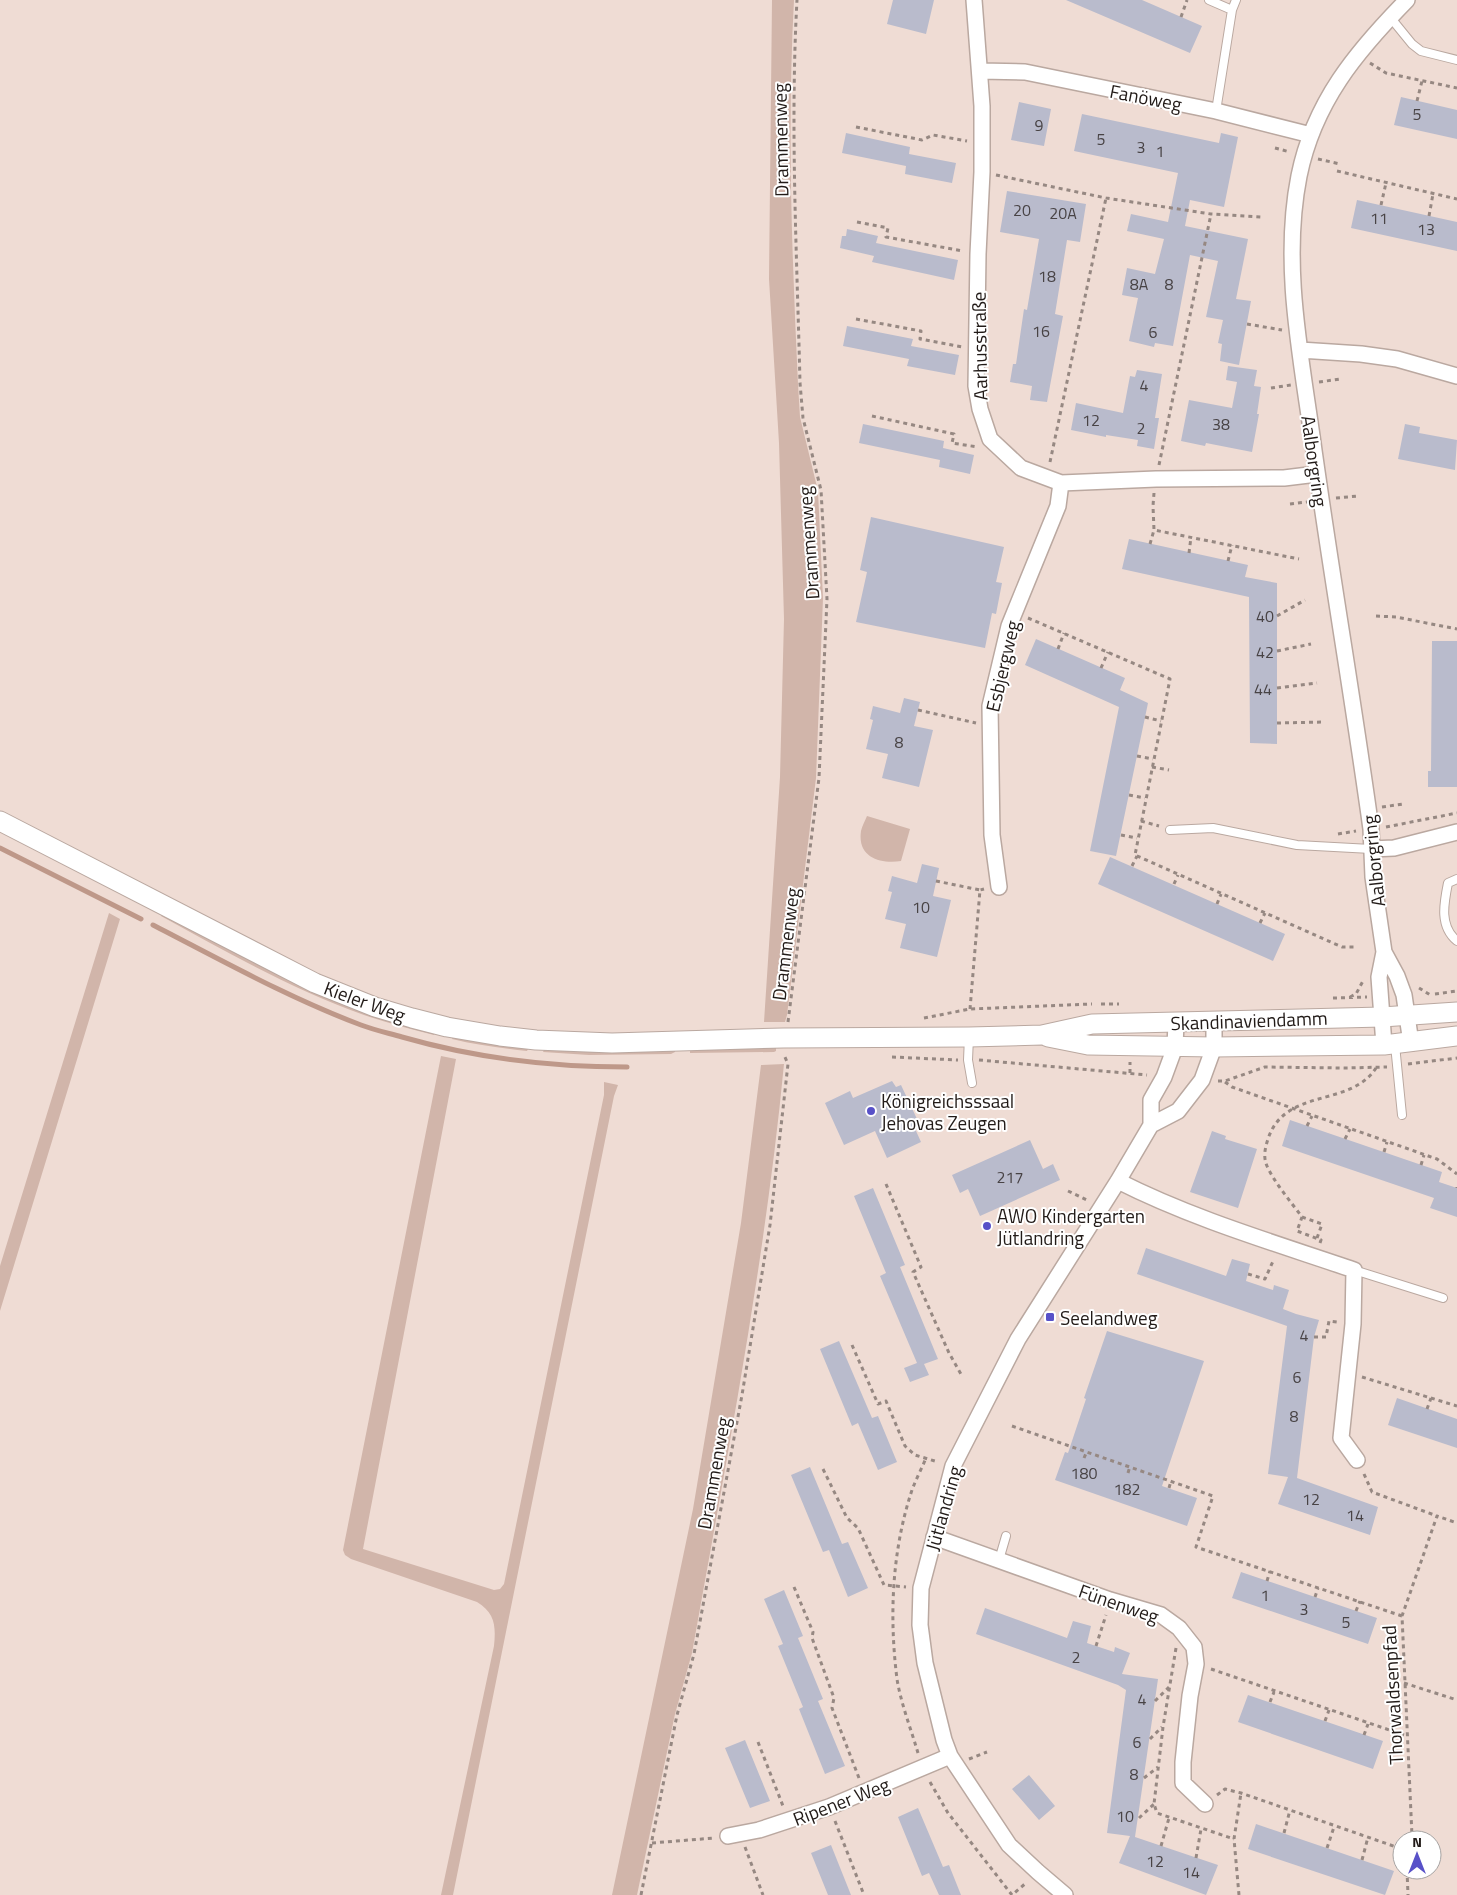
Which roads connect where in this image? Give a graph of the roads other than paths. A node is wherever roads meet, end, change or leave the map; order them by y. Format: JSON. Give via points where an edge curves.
{"nodes":[{"id":1,"x":974,"y":0,"type":"edge"},
{"id":2,"x":1209,"y":0,"type":"edge"},
{"id":3,"x":1236,"y":0,"type":"edge"},
{"id":4,"x":1407,"y":0,"type":"edge"},
{"id":5,"x":1232,"y":10,"type":"junction"},
{"id":6,"x":1390,"y":18,"type":"junction"},
{"id":7,"x":1457,"y":60,"type":"edge"},
{"id":8,"x":980,"y":71,"type":"junction"},
{"id":9,"x":1216,"y":111,"type":"junction"},
{"id":10,"x":1311,"y":135,"type":"junction"},
{"id":11,"x":1300,"y":350,"type":"junction"},
{"id":12,"x":1457,"y":376,"type":"edge"},
{"id":13,"x":1317,"y":474,"type":"junction"},
{"id":14,"x":1061,"y":483,"type":"junction"},
{"id":15,"x":0,"y":821,"type":"edge"},
{"id":16,"x":1170,"y":830,"type":"road end"},
{"id":17,"x":1457,"y":832,"type":"edge"},
{"id":18,"x":1371,"y":849,"type":"junction"},
{"id":19,"x":1457,"y":879,"type":"edge"},
{"id":20,"x":999,"y":887,"type":"road end"},
{"id":21,"x":1457,"y":941,"type":"edge"},
{"id":22,"x":1384,"y":952,"type":"junction"},
{"id":23,"x":1457,"y":1012,"type":"edge"},
{"id":24,"x":1408,"y":1016,"type":"junction"},
{"id":25,"x":1382,"y":1017,"type":"junction"},
{"id":26,"x":1176,"y":1022,"type":"junction"},
{"id":27,"x":1214,"y":1022,"type":"junction"},
{"id":28,"x":1042,"y":1035,"type":"junction"},
{"id":29,"x":1457,"y":1036,"type":"edge"},
{"id":30,"x":970,"y":1037,"type":"junction"},
{"id":31,"x":767,"y":1039,"type":"joint"},
{"id":32,"x":1397,"y":1044,"type":"junction"},
{"id":33,"x":1175,"y":1047,"type":"junction"},
{"id":34,"x":1214,"y":1048,"type":"junction"},
{"id":35,"x":972,"y":1084,"type":"dead end"},
{"id":36,"x":1402,"y":1115,"type":"dead end"},
{"id":37,"x":1151,"y":1125,"type":"junction"},
{"id":38,"x":1118,"y":1181,"type":"junction"},
{"id":39,"x":1354,"y":1270,"type":"junction"},
{"id":40,"x":1443,"y":1298,"type":"dead end"},
{"id":41,"x":1357,"y":1460,"type":"road end"},
{"id":42,"x":1006,"y":1536,"type":"dead end"},
{"id":43,"x":934,"y":1537,"type":"junction"},
{"id":44,"x":999,"y":1560,"type":"junction"},
{"id":45,"x":950,"y":1756,"type":"junction"},
{"id":46,"x":1205,"y":1804,"type":"road end"},
{"id":47,"x":735,"y":1836,"type":"road end"},
{"id":48,"x":1065,"y":1895,"type":"edge"}],
"edges":[{"from":1,"to":8,"type":"street","name":"Aarhusstraße"},
{"from":2,"to":5,"type":"lane"},
{"from":3,"to":5,"type":"lane"},
{"from":4,"to":6,"type":"street","name":"Aalborgring"},
{"from":5,"to":9,"type":"lane"},
{"from":6,"to":7,"type":"lane","via":[[1421,51]]},
{"from":6,"to":10,"type":"street","name":"Aalborgring","via":[[1372,35],[1331,92]]},
{"from":8,"to":9,"type":"street","name":"Fanöweg","via":[[1025,72]]},
{"from":8,"to":14,"type":"street","name":"Aarhusstraße","via":[[982,172],[976,350],[980,409],[990,439],[1021,468]]},
{"from":9,"to":10,"type":"street","name":"Fanöweg"},
{"from":10,"to":11,"type":"street","name":"Aalborgring","via":[[1299,176],[1293,235],[1294,304]]},
{"from":11,"to":12,"type":"street","via":[[1396,359]]},
{"from":11,"to":13,"type":"street","name":"Aalborgring"},
{"from":13,"to":14,"type":"street","name":"Aarhusstraße","via":[[1284,478]]},
{"from":13,"to":18,"type":"street","name":"Aalborgring","via":[[1371,829]]},
{"from":14,"to":20,"type":"street","name":"Esbjergweg","via":[[1058,506],[1006,636],[990,706],[992,835]]},
{"from":15,"to":31,"type":"street","name":"Kieler Weg","via":[[316,983],[412,1018],[536,1040],[612,1043]]},
{"from":16,"to":18,"type":"lane","via":[[1212,828],[1314,847]]},
{"from":17,"to":18,"type":"street","via":[[1394,848]]},
{"from":18,"to":22,"type":"street","name":"Aalborgring"},
{"from":19,"to":21,"type":"lane","via":[[1448,883],[1443,910],[1451,935]]},
{"from":22,"to":24,"type":"street","name":"Aalborgring","via":[[1397,976]]},
{"from":22,"to":25,"type":"street","name":"Aalborgring","via":[[1379,977]]},
{"from":23,"to":24,"type":"street","name":"Skandinaviendamm"},
{"from":24,"to":25,"type":"street","name":"Skandinaviendamm"},
{"from":24,"to":32,"type":"street","name":"Aalborgring"},
{"from":25,"to":27,"type":"street","name":"Skandinaviendamm"},
{"from":25,"to":32,"type":"street","name":"Aalborgring"},
{"from":26,"to":27,"type":"street","name":"Skandinaviendamm"},
{"from":26,"to":28,"type":"street","name":"Skandinaviendamm","via":[[1088,1024]]},
{"from":26,"to":33,"type":"street"},
{"from":27,"to":34,"type":"street"},
{"from":28,"to":30,"type":"street","name":"Skandinaviendamm"},
{"from":28,"to":33,"type":"street","name":"Skandinaviendamm","via":[[1088,1045]]},
{"from":29,"to":32,"type":"street","name":"Skandinaviendamm"},
{"from":30,"to":31,"type":"street","name":"Skandinaviendamm"},
{"from":30,"to":35,"type":"lane","via":[[968,1060]]},
{"from":32,"to":34,"type":"street","name":"Skandinaviendamm"},
{"from":32,"to":36,"type":"lane"},
{"from":33,"to":34,"type":"street","name":"Skandinaviendamm"},
{"from":33,"to":37,"type":"street","via":[[1151,1100]]},
{"from":34,"to":37,"type":"street","via":[[1202,1080],[1178,1110]]},
{"from":37,"to":38,"type":"street","name":"Jütlandring"},
{"from":38,"to":39,"type":"street","via":[[1210,1220]]},
{"from":38,"to":43,"type":"street","name":"Jütlandring","via":[[1018,1340],[953,1466]]},
{"from":39,"to":40,"type":"lane"},
{"from":39,"to":41,"type":"street","via":[[1353,1324],[1341,1438]]},
{"from":42,"to":44,"type":"lane"},
{"from":43,"to":44,"type":"street","name":"Fünenweg"},
{"from":43,"to":45,"type":"street","name":"Jütlandring","via":[[921,1588],[920,1625],[925,1663]]},
{"from":44,"to":46,"type":"street","name":"Fünenweg","via":[[1161,1615],[1179,1628],[1194,1648],[1196,1664],[1183,1783]]},
{"from":45,"to":47,"type":"street","name":"Ripener Weg","via":[[829,1807]]},
{"from":45,"to":48,"type":"street","name":"Jütlandring","via":[[1009,1845]]}]}
